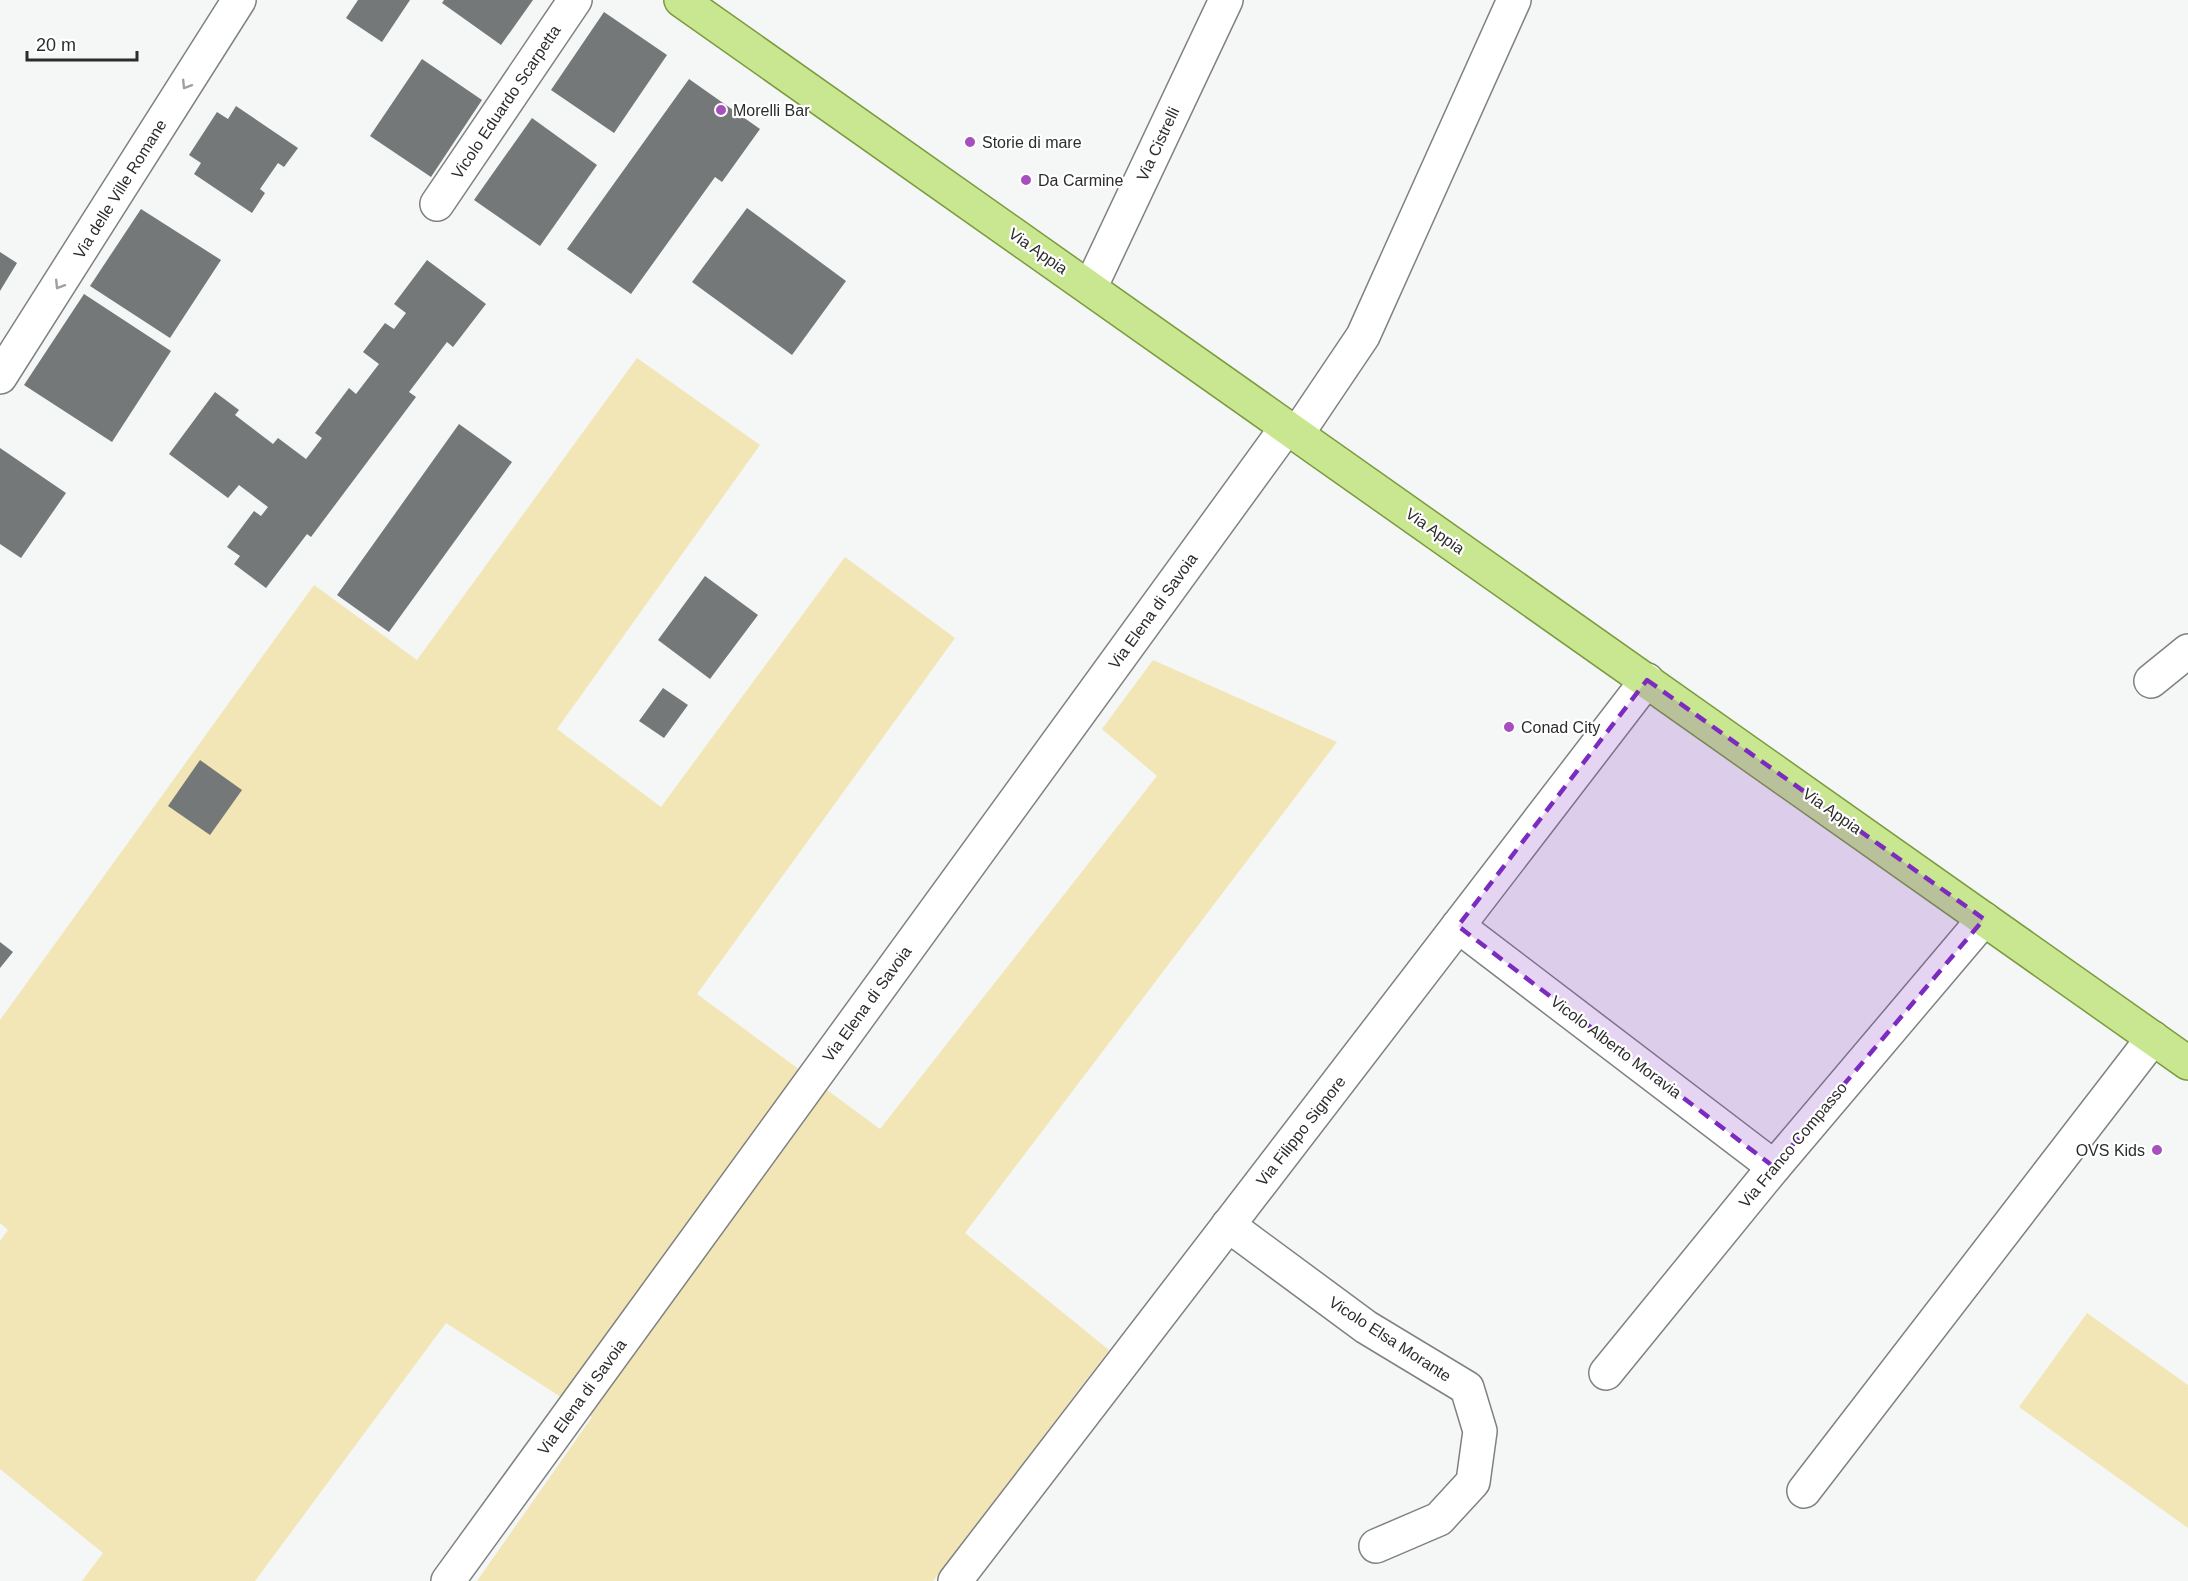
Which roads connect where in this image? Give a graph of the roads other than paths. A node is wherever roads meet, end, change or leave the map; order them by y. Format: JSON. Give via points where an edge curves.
{"nodes":[{"id":1,"x":240,"y":0,"type":"edge"},
{"id":2,"x":575,"y":0,"type":"edge"},
{"id":3,"x":681,"y":0,"type":"edge"},
{"id":4,"x":1226,"y":0,"type":"edge"},
{"id":5,"x":1514,"y":0,"type":"edge"},
{"id":6,"x":437,"y":204,"type":"dead end"},
{"id":7,"x":1090,"y":288,"type":"junction"},
{"id":8,"x":0,"y":377,"type":"edge"},
{"id":9,"x":1292,"y":430,"type":"junction"},
{"id":10,"x":2188,"y":651,"type":"edge"},
{"id":11,"x":1647,"y":681,"type":"junction"},
{"id":12,"x":2151,"y":681,"type":"dead end"},
{"id":13,"x":1984,"y":919,"type":"junction"},
{"id":14,"x":1458,"y":926,"type":"junction"},
{"id":15,"x":2153,"y":1038,"type":"junction"},
{"id":16,"x":2188,"y":1063,"type":"edge"},
{"id":17,"x":1774,"y":1167,"type":"junction"},
{"id":18,"x":1228,"y":1225,"type":"junction"},
{"id":19,"x":1606,"y":1373,"type":"dead end"},
{"id":20,"x":1804,"y":1491,"type":"dead end"},
{"id":21,"x":1376,"y":1546,"type":"dead end"},
{"id":22,"x":448,"y":1581,"type":"edge"},
{"id":23,"x":955,"y":1581,"type":"edge"}],
"edges":[{"from":1,"to":8,"type":"street","name":"Via delle Ville Romane","one_way":true},
{"from":2,"to":6,"type":"street","name":"Vicolo Eduardo Scarpetta"},
{"from":3,"to":7,"type":"main road","name":"Via Appia"},
{"from":4,"to":7,"type":"street","name":"Via Cistrelli"},
{"from":5,"to":9,"type":"street","name":"Via Elena di Savoia","via":[[1363,336]]},
{"from":7,"to":9,"type":"main road","name":"Via Appia"},
{"from":9,"to":11,"type":"main road","name":"Via Appia"},
{"from":9,"to":22,"type":"street","name":"Via Elena di Savoia"},
{"from":10,"to":12,"type":"street"},
{"from":11,"to":13,"type":"main road","name":"Via Appia"},
{"from":11,"to":14,"type":"street","name":"Via Filippo Signore"},
{"from":13,"to":15,"type":"main road","name":"Via Appia"},
{"from":13,"to":17,"type":"street","name":"Via Franco Compasso"},
{"from":14,"to":17,"type":"street","name":"Vicolo Alberto Moravia"},
{"from":14,"to":18,"type":"street","name":"Via Filippo Signore"},
{"from":15,"to":16,"type":"main road","name":"Via Appia"},
{"from":15,"to":20,"type":"street"},
{"from":17,"to":19,"type":"street","name":"Via Franco Compasso"},
{"from":18,"to":21,"type":"street","name":"Vicolo Elsa Morante","via":[[1366,1327],[1467,1388],[1480,1431],[1473,1482],[1439,1520]]},
{"from":18,"to":23,"type":"street","name":"Via Filippo Signore"}]}
